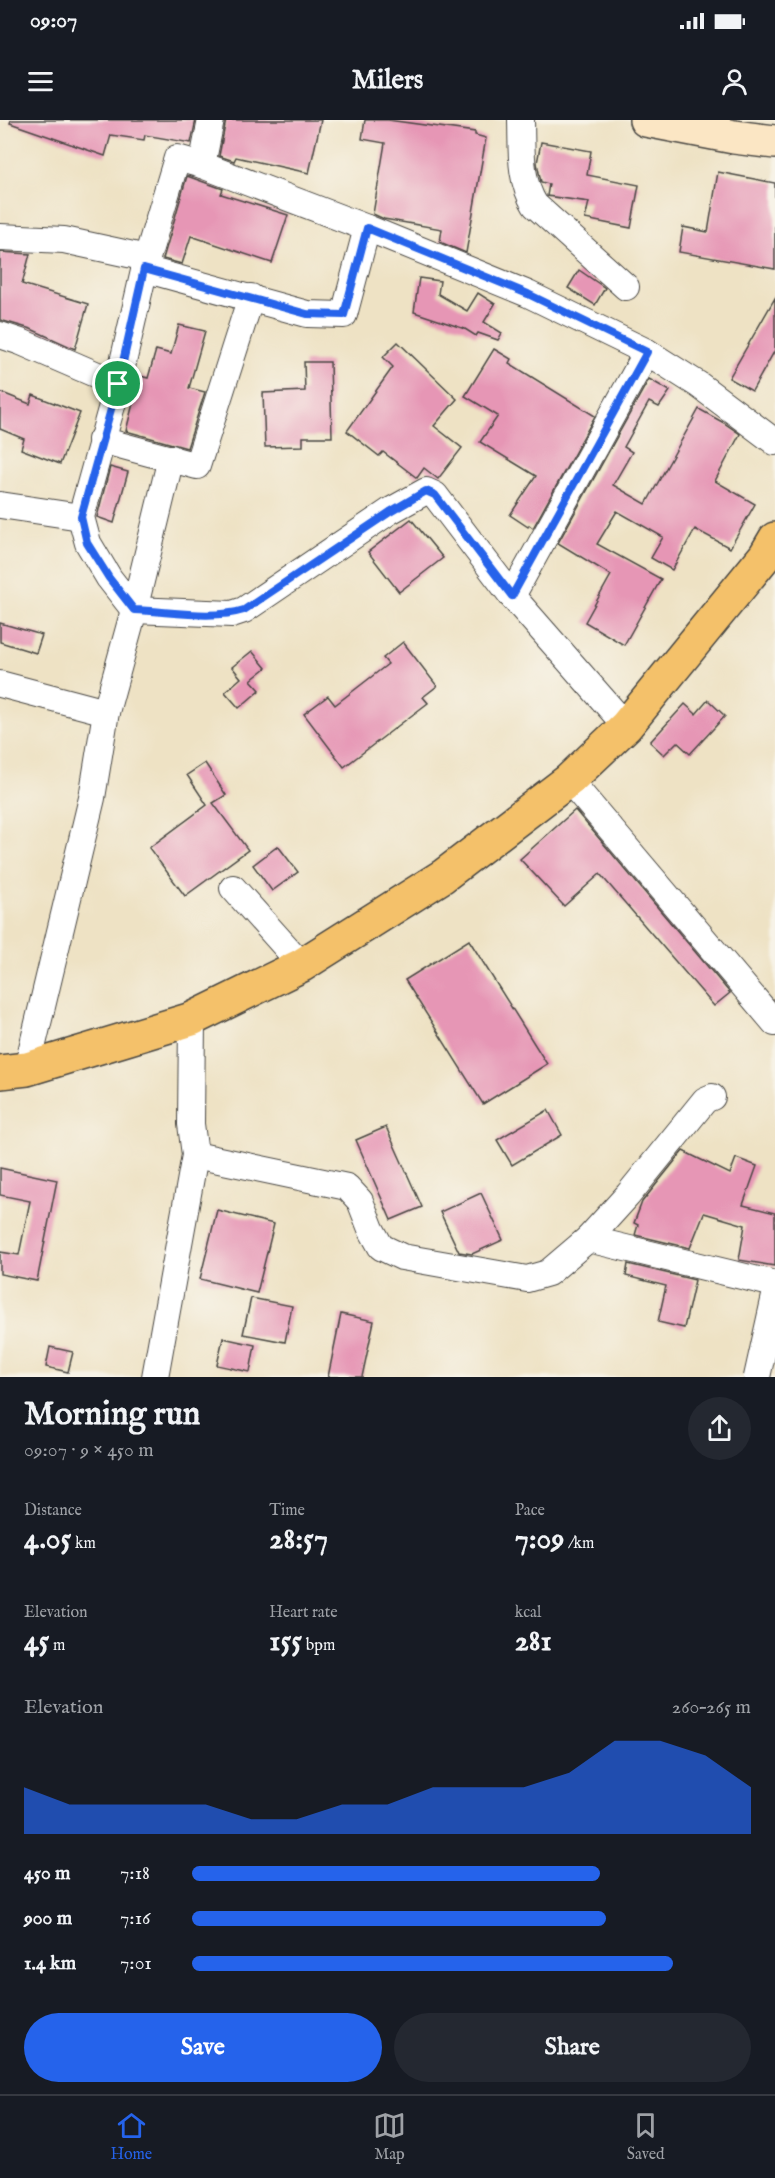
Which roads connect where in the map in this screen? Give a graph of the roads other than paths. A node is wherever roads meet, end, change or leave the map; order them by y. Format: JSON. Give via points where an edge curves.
{"nodes":[{"id":1,"x":211,"y":120,"type":"edge"},
{"id":2,"x":521,"y":120,"type":"edge"},
{"id":3,"x":645,"y":120,"type":"edge"},
{"id":4,"x":735,"y":128,"type":"edge"},
{"id":5,"x":775,"y":142,"type":"edge"},
{"id":6,"x":202,"y":165,"type":"junction"},
{"id":7,"x":367,"y":228,"type":"junction"},
{"id":8,"x":0,"y":237,"type":"edge"},
{"id":9,"x":146,"y":264,"type":"junction"},
{"id":10,"x":626,"y":287,"type":"dead end"},
{"id":11,"x":251,"y":297,"type":"junction"},
{"id":12,"x":0,"y":335,"type":"edge"},
{"id":13,"x":647,"y":352,"type":"junction"},
{"id":14,"x":118,"y":384,"type":"junction"},
{"id":15,"x":101,"y":440,"type":"junction"},
{"id":16,"x":775,"y":442,"type":"edge"},
{"id":17,"x":171,"y":458,"type":"junction"},
{"id":18,"x":0,"y":505,"type":"edge"},
{"id":19,"x":81,"y":517,"type":"junction"},
{"id":20,"x":772,"y":554,"type":"edge"},
{"id":21,"x":512,"y":596,"type":"junction"},
{"id":22,"x":134,"y":610,"type":"junction"},
{"id":23,"x":0,"y":684,"type":"edge"},
{"id":24,"x":106,"y":712,"type":"junction"},
{"id":25,"x":627,"y":726,"type":"junction"},
{"id":26,"x":569,"y":780,"type":"junction"},
{"id":27,"x":233,"y":888,"type":"dead end"},
{"id":28,"x":302,"y":965,"type":"junction"},
{"id":29,"x":192,"y":1019,"type":"junction"},
{"id":30,"x":775,"y":1023,"type":"edge"},
{"id":31,"x":14,"y":1070,"type":"edge"},
{"id":32,"x":712,"y":1097,"type":"dead end"},
{"id":33,"x":195,"y":1155,"type":"junction"},
{"id":34,"x":588,"y":1239,"type":"junction"},
{"id":35,"x":775,"y":1284,"type":"edge"},
{"id":36,"x":775,"y":1296,"type":"edge"},
{"id":37,"x":155,"y":1377,"type":"edge"},
{"id":38,"x":757,"y":1377,"type":"edge"}],
"edges":[{"from":1,"to":6,"type":"street"},
{"from":2,"to":10,"type":"street","via":[[523,179],[535,205]]},
{"from":3,"to":4,"type":"street"},
{"from":4,"to":5,"type":"street"},
{"from":6,"to":7,"type":"street"},
{"from":6,"to":9,"type":"street","via":[[177,158]]},
{"from":7,"to":11,"type":"street","via":[[344,315],[307,314]]},
{"from":7,"to":13,"type":"street","via":[[528,294]]},
{"from":8,"to":9,"type":"street","via":[[64,240]]},
{"from":9,"to":11,"type":"street"},
{"from":9,"to":14,"type":"street"},
{"from":11,"to":17,"type":"street","via":[[197,466]]},
{"from":12,"to":14,"type":"street"},
{"from":13,"to":16,"type":"street"},
{"from":13,"to":21,"type":"street"},
{"from":14,"to":15,"type":"street"},
{"from":15,"to":17,"type":"street"},
{"from":15,"to":19,"type":"street"},
{"from":17,"to":22,"type":"street"},
{"from":18,"to":19,"type":"street"},
{"from":19,"to":22,"type":"street","via":[[87,543]]},
{"from":20,"to":25,"type":"main road"},
{"from":21,"to":22,"type":"street","via":[[435,495],[426,491],[244,610],[232,614]]},
{"from":21,"to":25,"type":"street"},
{"from":22,"to":24,"type":"street"},
{"from":23,"to":24,"type":"street"},
{"from":24,"to":31,"type":"street","via":[[92,798]]},
{"from":25,"to":26,"type":"main road"},
{"from":26,"to":28,"type":"main road","via":[[443,876]]},
{"from":26,"to":30,"type":"street"},
{"from":27,"to":28,"type":"street"},
{"from":28,"to":29,"type":"main road"},
{"from":29,"to":31,"type":"main road"},
{"from":29,"to":33,"type":"street","via":[[191,1124]]},
{"from":32,"to":34,"type":"street","via":[[705,1100]]},
{"from":33,"to":34,"type":"street","via":[[347,1187],[360,1201],[381,1247],[402,1257],[527,1279],[548,1273]]},
{"from":33,"to":37,"type":"street"},
{"from":34,"to":35,"type":"street"},
{"from":36,"to":38,"type":"street"}]}
